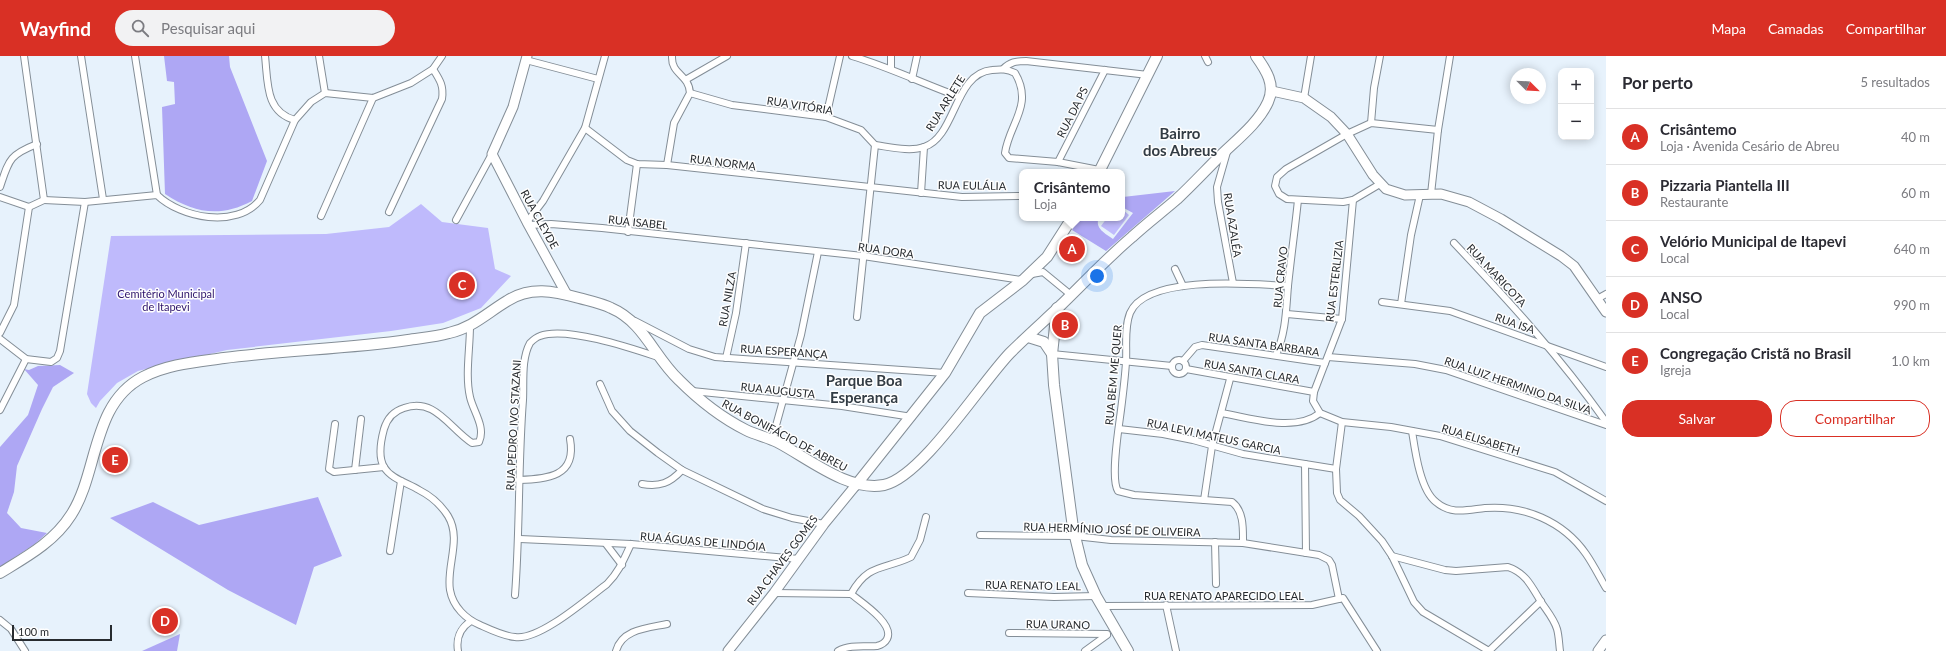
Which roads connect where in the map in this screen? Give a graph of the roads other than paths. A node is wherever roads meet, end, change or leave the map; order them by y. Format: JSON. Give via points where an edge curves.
{"nodes":[{"id":1,"x":24,"y":56,"type":"edge"},
{"id":2,"x":81,"y":56,"type":"edge"},
{"id":3,"x":135,"y":56,"type":"edge"},
{"id":4,"x":265,"y":56,"type":"edge"},
{"id":5,"x":319,"y":56,"type":"edge"},
{"id":6,"x":442,"y":56,"type":"edge"},
{"id":7,"x":605,"y":56,"type":"edge"},
{"id":8,"x":672,"y":56,"type":"edge"},
{"id":9,"x":727,"y":56,"type":"edge"},
{"id":10,"x":840,"y":56,"type":"edge"},
{"id":11,"x":852,"y":56,"type":"edge"},
{"id":12,"x":892,"y":56,"type":"edge"},
{"id":13,"x":917,"y":56,"type":"edge"},
{"id":14,"x":1157,"y":56,"type":"edge"},
{"id":15,"x":1256,"y":56,"type":"edge"},
{"id":16,"x":1311,"y":56,"type":"edge"},
{"id":17,"x":1380,"y":56,"type":"edge"},
{"id":18,"x":1450,"y":56,"type":"edge"},
{"id":19,"x":526,"y":58,"type":"edge"},
{"id":20,"x":1042,"y":59,"type":"edge"},
{"id":21,"x":433,"y":69,"type":"junction"},
{"id":22,"x":891,"y":69,"type":"junction"},
{"id":23,"x":1002,"y":69,"type":"junction"},
{"id":24,"x":1105,"y":70,"type":"junction"},
{"id":25,"x":1148,"y":75,"type":"junction"},
{"id":26,"x":598,"y":79,"type":"junction"},
{"id":27,"x":687,"y":79,"type":"junction"},
{"id":28,"x":912,"y":79,"type":"junction"},
{"id":29,"x":1272,"y":90,"type":"junction"},
{"id":30,"x":690,"y":92,"type":"junction"},
{"id":31,"x":325,"y":93,"type":"junction"},
{"id":32,"x":960,"y":97,"type":"junction"},
{"id":33,"x":373,"y":98,"type":"junction"},
{"id":34,"x":1304,"y":98,"type":"junction"},
{"id":35,"x":826,"y":117,"type":"junction"},
{"id":36,"x":295,"y":120,"type":"junction"},
{"id":37,"x":1371,"y":123,"type":"junction"},
{"id":38,"x":585,"y":128,"type":"junction"},
{"id":39,"x":1438,"y":130,"type":"junction"},
{"id":40,"x":1347,"y":134,"type":"junction"},
{"id":41,"x":37,"y":144,"type":"junction"},
{"id":42,"x":875,"y":145,"type":"junction"},
{"id":43,"x":924,"y":147,"type":"junction"},
{"id":44,"x":1228,"y":148,"type":"junction"},
{"id":45,"x":492,"y":154,"type":"junction"},
{"id":46,"x":1058,"y":162,"type":"junction"},
{"id":47,"x":637,"y":164,"type":"junction"},
{"id":48,"x":667,"y":165,"type":"junction"},
{"id":49,"x":1090,"y":169,"type":"edge"},
{"id":50,"x":1100,"y":169,"type":"edge"},
{"id":51,"x":1380,"y":184,"type":"junction"},
{"id":52,"x":0,"y":187,"type":"edge"},
{"id":53,"x":870,"y":187,"type":"junction"},
{"id":54,"x":921,"y":193,"type":"junction"},
{"id":55,"x":1431,"y":194,"type":"junction"},
{"id":56,"x":157,"y":195,"type":"junction"},
{"id":57,"x":1420,"y":195,"type":"junction"},
{"id":58,"x":1019,"y":196,"type":"edge"},
{"id":59,"x":0,"y":197,"type":"edge"},
{"id":60,"x":104,"y":199,"type":"junction"},
{"id":61,"x":44,"y":200,"type":"junction"},
{"id":62,"x":1298,"y":200,"type":"junction"},
{"id":63,"x":1353,"y":200,"type":"junction"},
{"id":64,"x":85,"y":202,"type":"junction"},
{"id":65,"x":29,"y":207,"type":"junction"},
{"id":66,"x":389,"y":212,"type":"dead end"},
{"id":67,"x":320,"y":216,"type":"dead end"},
{"id":68,"x":456,"y":220,"type":"dead end"},
{"id":69,"x":1070,"y":221,"type":"edge"},
{"id":70,"x":528,"y":224,"type":"junction"},
{"id":71,"x":628,"y":232,"type":"junction"},
{"id":72,"x":746,"y":243,"type":"junction"},
{"id":73,"x":1454,"y":243,"type":"dead end"},
{"id":74,"x":818,"y":252,"type":"junction"},
{"id":75,"x":863,"y":256,"type":"junction"},
{"id":76,"x":1047,"y":257,"type":"junction"},
{"id":77,"x":1174,"y":268,"type":"dead end"},
{"id":78,"x":1043,"y":272,"type":"junction"},
{"id":79,"x":1026,"y":278,"type":"junction"},
{"id":80,"x":1233,"y":283,"type":"junction"},
{"id":81,"x":1183,"y":286,"type":"junction"},
{"id":82,"x":1288,"y":286,"type":"junction"},
{"id":83,"x":1606,"y":294,"type":"edge"},
{"id":84,"x":567,"y":295,"type":"junction"},
{"id":85,"x":1071,"y":295,"type":"junction"},
{"id":86,"x":1597,"y":300,"type":"junction"},
{"id":87,"x":1382,"y":302,"type":"dead end"},
{"id":88,"x":1401,"y":304,"type":"junction"},
{"id":89,"x":1057,"y":308,"type":"junction"},
{"id":90,"x":1606,"y":312,"type":"edge"},
{"id":91,"x":1287,"y":314,"type":"junction"},
{"id":92,"x":857,"y":317,"type":"dead end"},
{"id":93,"x":1342,"y":318,"type":"junction"},
{"id":94,"x":630,"y":319,"type":"junction"},
{"id":95,"x":470,"y":326,"type":"junction"},
{"id":96,"x":0,"y":333,"type":"edge"},
{"id":97,"x":1028,"y":337,"type":"junction"},
{"id":98,"x":0,"y":339,"type":"edge"},
{"id":99,"x":1547,"y":345,"type":"junction"},
{"id":100,"x":1052,"y":354,"type":"junction"},
{"id":101,"x":1276,"y":355,"type":"junction"},
{"id":102,"x":658,"y":357,"type":"junction"},
{"id":103,"x":726,"y":358,"type":"junction"},
{"id":104,"x":26,"y":359,"type":"junction"},
{"id":105,"x":1327,"y":360,"type":"junction"},
{"id":106,"x":794,"y":361,"type":"junction"},
{"id":107,"x":1126,"y":361,"type":"junction"},
{"id":108,"x":1183,"y":361,"type":"junction"},
{"id":109,"x":1172,"y":366,"type":"junction"},
{"id":110,"x":1606,"y":367,"type":"edge"},
{"id":111,"x":1186,"y":370,"type":"junction"},
{"id":112,"x":945,"y":373,"type":"junction"},
{"id":113,"x":1230,"y":378,"type":"junction"},
{"id":114,"x":600,"y":384,"type":"dead end"},
{"id":115,"x":690,"y":391,"type":"junction"},
{"id":116,"x":1314,"y":392,"type":"junction"},
{"id":117,"x":2,"y":398,"type":"edge"},
{"id":118,"x":784,"y":400,"type":"junction"},
{"id":119,"x":0,"y":410,"type":"edge"},
{"id":120,"x":1221,"y":413,"type":"junction"},
{"id":121,"x":1320,"y":413,"type":"junction"},
{"id":122,"x":912,"y":417,"type":"junction"},
{"id":123,"x":361,"y":419,"type":"dead end"},
{"id":124,"x":1342,"y":422,"type":"junction"},
{"id":125,"x":1606,"y":423,"type":"edge"},
{"id":126,"x":335,"y":424,"type":"dead end"},
{"id":127,"x":1119,"y":429,"type":"junction"},
{"id":128,"x":1412,"y":431,"type":"junction"},
{"id":129,"x":570,"y":439,"type":"dead end"},
{"id":130,"x":772,"y":440,"type":"junction"},
{"id":131,"x":1212,"y":446,"type":"junction"},
{"id":132,"x":1305,"y":464,"type":"junction"},
{"id":133,"x":384,"y":467,"type":"junction"},
{"id":134,"x":1336,"y":469,"type":"junction"},
{"id":135,"x":355,"y":470,"type":"junction"},
{"id":136,"x":682,"y":470,"type":"junction"},
{"id":137,"x":519,"y":480,"type":"junction"},
{"id":138,"x":401,"y":481,"type":"junction"},
{"id":139,"x":642,"y":484,"type":"dead end"},
{"id":140,"x":856,"y":485,"type":"junction"},
{"id":141,"x":1204,"y":500,"type":"junction"},
{"id":142,"x":1606,"y":501,"type":"edge"},
{"id":143,"x":926,"y":517,"type":"dead end"},
{"id":144,"x":824,"y":524,"type":"junction"},
{"id":145,"x":980,"y":535,"type":"dead end"},
{"id":146,"x":1075,"y":536,"type":"junction"},
{"id":147,"x":520,"y":539,"type":"junction"},
{"id":148,"x":1215,"y":542,"type":"junction"},
{"id":149,"x":1243,"y":543,"type":"junction"},
{"id":150,"x":606,"y":544,"type":"junction"},
{"id":151,"x":630,"y":544,"type":"junction"},
{"id":152,"x":390,"y":551,"type":"dead end"},
{"id":153,"x":1306,"y":553,"type":"junction"},
{"id":154,"x":1392,"y":556,"type":"junction"},
{"id":155,"x":798,"y":559,"type":"junction"},
{"id":156,"x":622,"y":565,"type":"junction"},
{"id":157,"x":0,"y":573,"type":"edge"},
{"id":158,"x":1216,"y":584,"type":"dead end"},
{"id":159,"x":1606,"y":588,"type":"edge"},
{"id":160,"x":774,"y":593,"type":"junction"},
{"id":161,"x":968,"y":593,"type":"dead end"},
{"id":162,"x":851,"y":594,"type":"junction"},
{"id":163,"x":516,"y":595,"type":"dead end"},
{"id":164,"x":1096,"y":596,"type":"junction"},
{"id":165,"x":1341,"y":598,"type":"junction"},
{"id":166,"x":1541,"y":601,"type":"junction"},
{"id":167,"x":1166,"y":605,"type":"junction"},
{"id":168,"x":1102,"y":606,"type":"junction"},
{"id":169,"x":0,"y":620,"type":"edge"},
{"id":170,"x":471,"y":621,"type":"junction"},
{"id":171,"x":667,"y":624,"type":"dead end"},
{"id":172,"x":1009,"y":633,"type":"dead end"},
{"id":173,"x":1111,"y":633,"type":"junction"},
{"id":174,"x":1606,"y":640,"type":"edge"},
{"id":175,"x":25,"y":651,"type":"edge"},
{"id":176,"x":458,"y":651,"type":"edge"},
{"id":177,"x":616,"y":651,"type":"edge"},
{"id":178,"x":728,"y":651,"type":"edge"},
{"id":179,"x":838,"y":651,"type":"edge"},
{"id":180,"x":1085,"y":651,"type":"edge"},
{"id":181,"x":1128,"y":651,"type":"edge"},
{"id":182,"x":1176,"y":651,"type":"edge"},
{"id":183,"x":1377,"y":651,"type":"edge"},
{"id":184,"x":1489,"y":651,"type":"edge"},
{"id":185,"x":1560,"y":651,"type":"edge"},
{"id":186,"x":1598,"y":651,"type":"edge"}],
"edges":[{"from":1,"to":41,"type":"street"},
{"from":2,"to":60,"type":"street"},
{"from":3,"to":56,"type":"street"},
{"from":4,"to":36,"type":"street","via":[[270,95],[274,105],[286,117]]},
{"from":5,"to":31,"type":"street"},
{"from":6,"to":21,"type":"street"},
{"from":7,"to":26,"type":"street"},
{"from":8,"to":27,"type":"street","via":[[675,70]]},
{"from":9,"to":27,"type":"street"},
{"from":10,"to":35,"type":"street"},
{"from":11,"to":22,"type":"street"},
{"from":12,"to":22,"type":"street"},
{"from":13,"to":28,"type":"street"},
{"from":14,"to":25,"type":"main road"},
{"from":15,"to":29,"type":"main road","via":[[1270,80]]},
{"from":16,"to":34,"type":"street"},
{"from":17,"to":37,"type":"street"},
{"from":18,"to":39,"type":"street"},
{"from":19,"to":26,"type":"street"},
{"from":19,"to":45,"type":"street","via":[[513,107]]},
{"from":20,"to":23,"type":"street","name":"RUA ARLETE","via":[[1016,61]]},
{"from":20,"to":24,"type":"street","name":"RUA ARLETE"},
{"from":21,"to":33,"type":"street","via":[[411,83]]},
{"from":21,"to":66,"type":"street","via":[[444,90],[442,99]]},
{"from":22,"to":28,"type":"street"},
{"from":23,"to":32,"type":"street","name":"RUA ARLETE","via":[[984,70],[976,74]]},
{"from":23,"to":46,"type":"street","via":[[1015,73],[1022,97],[1017,122],[1005,153],[1009,158]]},
{"from":24,"to":25,"type":"street","name":"RUA ARLETE"},
{"from":24,"to":46,"type":"street","name":"RUA DA PS"},
{"from":25,"to":50,"type":"main road"},
{"from":26,"to":38,"type":"street"},
{"from":27,"to":30,"type":"street"},
{"from":28,"to":32,"type":"street"},
{"from":29,"to":34,"type":"street"},
{"from":29,"to":44,"type":"main road","name":"RUA BONIFÁCIO DE ABREU","via":[[1262,113]]},
{"from":30,"to":35,"type":"street","name":"RUA VITÓRIA","via":[[732,104]]},
{"from":30,"to":48,"type":"street","via":[[674,123]]},
{"from":31,"to":33,"type":"street"},
{"from":31,"to":36,"type":"street","via":[[311,102]]},
{"from":32,"to":43,"type":"street","name":"RUA ARLETE","via":[[947,124],[932,143]]},
{"from":33,"to":67,"type":"street"},
{"from":34,"to":40,"type":"street","via":[[1331,117]]},
{"from":35,"to":42,"type":"street","name":"RUA VITÓRIA","via":[[861,130]]},
{"from":36,"to":56,"type":"street","via":[[266,190],[254,208],[247,212],[223,216],[193,215],[175,209]]},
{"from":37,"to":39,"type":"street"},
{"from":37,"to":40,"type":"street"},
{"from":38,"to":47,"type":"street","name":"RUA NORMA","via":[[618,155]]},
{"from":38,"to":70,"type":"street"},
{"from":39,"to":55,"type":"street"},
{"from":40,"to":51,"type":"street"},
{"from":40,"to":62,"type":"street","via":[[1286,169],[1276,178],[1276,189],[1282,197]]},
{"from":41,"to":52,"type":"street","via":[[13,156]]},
{"from":41,"to":61,"type":"street"},
{"from":42,"to":43,"type":"street"},
{"from":42,"to":53,"type":"street"},
{"from":43,"to":54,"type":"street","name":"RUA ARLETE"},
{"from":44,"to":80,"type":"street","name":"RUA AZALÉA","via":[[1218,194],[1220,218]]},
{"from":44,"to":85,"type":"main road","name":"RUA BONIFÁCIO DE ABREU","via":[[1178,198],[1130,238]]},
{"from":45,"to":68,"type":"street"},
{"from":45,"to":70,"type":"street","name":"RUA CLEYDE"},
{"from":46,"to":49,"type":"street"},
{"from":47,"to":48,"type":"street","name":"RUA NORMA"},
{"from":47,"to":71,"type":"street"},
{"from":48,"to":53,"type":"street","name":"RUA NORMA"},
{"from":51,"to":57,"type":"street","via":[[1394,193]]},
{"from":51,"to":63,"type":"street"},
{"from":53,"to":54,"type":"street","name":"RUA NORMA"},
{"from":53,"to":75,"type":"street"},
{"from":54,"to":58,"type":"street","name":"RUA EULÁLIA","via":[[962,197]]},
{"from":55,"to":57,"type":"street"},
{"from":55,"to":86,"type":"street","via":[[1455,197],[1469,202],[1549,249],[1574,266]]},
{"from":56,"to":60,"type":"street"},
{"from":57,"to":88,"type":"street"},
{"from":59,"to":65,"type":"street"},
{"from":60,"to":64,"type":"street"},
{"from":61,"to":64,"type":"street"},
{"from":61,"to":65,"type":"street"},
{"from":62,"to":63,"type":"street"},
{"from":62,"to":82,"type":"street","name":"RUA CRAVO"},
{"from":63,"to":93,"type":"street","name":"RUA ESTERLIZIA"},
{"from":64,"to":104,"type":"street","via":[[60,351],[57,358],[51,362]]},
{"from":65,"to":96,"type":"street","via":[[14,305]]},
{"from":69,"to":76,"type":"main road"},
{"from":70,"to":71,"type":"street","name":"RUA ISABEL"},
{"from":70,"to":84,"type":"street","name":"RUA CLEYDE"},
{"from":71,"to":72,"type":"street","name":"RUA ISABEL"},
{"from":72,"to":74,"type":"street","name":"RUA DORA"},
{"from":72,"to":103,"type":"street","name":"RUA NILZA","via":[[736,313]]},
{"from":73,"to":99,"type":"street","name":"RUA MARICOTA"},
{"from":74,"to":75,"type":"street","name":"RUA DORA"},
{"from":74,"to":106,"type":"street"},
{"from":75,"to":79,"type":"street","name":"RUA DORA"},
{"from":75,"to":92,"type":"street"},
{"from":76,"to":78,"type":"street"},
{"from":76,"to":79,"type":"main road"},
{"from":77,"to":81,"type":"street"},
{"from":78,"to":79,"type":"street","name":"RUA DORA"},
{"from":78,"to":85,"type":"street"},
{"from":79,"to":112,"type":"main road","via":[[980,313]]},
{"from":80,"to":81,"type":"street","name":"RUA BEM ME QUER"},
{"from":80,"to":82,"type":"street","name":"RUA BEM ME QUER"},
{"from":81,"to":107,"type":"street","name":"RUA BEM ME QUER","via":[[1162,290],[1134,306],[1127,322]]},
{"from":82,"to":91,"type":"street","name":"RUA CRAVO"},
{"from":83,"to":86,"type":"street"},
{"from":84,"to":94,"type":"main road","name":"RUA BONIFÁCIO DE ABREU","via":[[607,306]]},
{"from":84,"to":95,"type":"main road","name":"RUA BONIFÁCIO DE ABREU","via":[[533,290],[520,293]]},
{"from":85,"to":89,"type":"main road","name":"RUA BONIFÁCIO DE ABREU"},
{"from":86,"to":90,"type":"street"},
{"from":87,"to":88,"type":"street","name":"RUA ISA"},
{"from":88,"to":99,"type":"street","name":"RUA ISA","via":[[1450,311]]},
{"from":89,"to":97,"type":"main road","name":"RUA BONIFÁCIO DE ABREU"},
{"from":89,"to":100,"type":"main road"},
{"from":91,"to":93,"type":"street"},
{"from":91,"to":101,"type":"street","name":"RUA CRAVO"},
{"from":93,"to":105,"type":"street","name":"RUA ESTERLIZIA"},
{"from":94,"to":102,"type":"main road","name":"RUA BONIFÁCIO DE ABREU","via":[[651,343]]},
{"from":94,"to":103,"type":"street","name":"RUA ESPERANÇA","via":[[701,354]]},
{"from":95,"to":133,"type":"street","via":[[468,384],[481,432],[479,442],[472,443],[466,440],[430,407],[411,405],[394,413],[385,426],[381,445]]},
{"from":95,"to":157,"type":"main road","name":"RUA BONIFÁCIO DE ABREU","via":[[434,336],[365,346],[256,354],[185,364],[168,367],[142,378],[121,394],[106,419],[85,484],[70,517],[44,544]]},
{"from":97,"to":100,"type":"main road","via":[[1044,342]]},
{"from":97,"to":140,"type":"main road","name":"RUA BONIFÁCIO DE ABREU","via":[[1010,353],[911,470],[884,485]]},
{"from":98,"to":104,"type":"street"},
{"from":99,"to":110,"type":"street","name":"RUA MARICOTA"},
{"from":99,"to":125,"type":"street"},
{"from":100,"to":107,"type":"street"},
{"from":100,"to":146,"type":"main road"},
{"from":101,"to":105,"type":"street","name":"RUA SANTA BARBARA"},
{"from":101,"to":108,"type":"street","name":"RUA SANTA BARBARA","via":[[1202,345],[1195,347]]},
{"from":102,"to":115,"type":"main road","name":"RUA BONIFÁCIO DE ABREU"},
{"from":102,"to":137,"type":"street","name":"RUA PEDRO IVO STAZANI","via":[[610,342],[576,336],[548,334],[539,336],[531,343],[524,370]]},
{"from":103,"to":106,"type":"street","name":"RUA ESPERANÇA"},
{"from":104,"to":117,"type":"street"},
{"from":105,"to":116,"type":"street","name":"RUA ESTERLIZIA"},
{"from":105,"to":125,"type":"street","name":"RUA LUIZ HERMINIO DA SILVA","via":[[1415,364],[1446,370]]},
{"from":106,"to":112,"type":"street","name":"RUA ESPERANÇA"},
{"from":106,"to":118,"type":"street"},
{"from":107,"to":109,"type":"street"},
{"from":107,"to":127,"type":"street","name":"RUA BEM ME QUER"},
{"from":108,"to":109,"type":"street","via":[[1176,360]]},
{"from":108,"to":111,"type":"street"},
{"from":109,"to":111,"type":"street","via":[[1174,373],[1179,374]]},
{"from":111,"to":113,"type":"street","name":"RUA SANTA CLARA"},
{"from":112,"to":122,"type":"main road"},
{"from":113,"to":116,"type":"street","name":"RUA SANTA CLARA"},
{"from":113,"to":120,"type":"street"},
{"from":114,"to":136,"type":"street","via":[[612,411],[630,431]]},
{"from":115,"to":118,"type":"street","name":"RUA AUGUSTA"},
{"from":115,"to":130,"type":"main road","name":"RUA BONIFÁCIO DE ABREU","via":[[728,420]]},
{"from":116,"to":121,"type":"street","via":[[1313,401]]},
{"from":117,"to":119,"type":"street"},
{"from":118,"to":122,"type":"street","name":"RUA AUGUSTA"},
{"from":118,"to":130,"type":"street"},
{"from":120,"to":121,"type":"street","via":[[1292,424],[1307,421]]},
{"from":120,"to":131,"type":"street"},
{"from":121,"to":124,"type":"street"},
{"from":122,"to":140,"type":"main road"},
{"from":123,"to":135,"type":"street"},
{"from":124,"to":128,"type":"street","name":"RUA ELISABETH"},
{"from":124,"to":134,"type":"street"},
{"from":126,"to":135,"type":"street","via":[[329,469],[334,472]]},
{"from":127,"to":131,"type":"street","name":"RUA LEVI MATEUS GARCIA","via":[[1163,434]]},
{"from":127,"to":141,"type":"street","name":"RUA BEM ME QUER","via":[[1115,486],[1118,491]]},
{"from":128,"to":142,"type":"street","name":"RUA ELISABETH","via":[[1440,436],[1555,472]]},
{"from":128,"to":159,"type":"street","via":[[1416,458],[1426,490],[1434,502],[1452,511],[1502,507],[1538,515],[1565,531],[1574,540]]},
{"from":129,"to":137,"type":"street","via":[[569,461],[560,473],[541,479]]},
{"from":130,"to":140,"type":"main road","name":"RUA BONIFÁCIO DE ABREU","via":[[846,482]]},
{"from":131,"to":132,"type":"street","name":"RUA LEVI MATEUS GARCIA"},
{"from":131,"to":141,"type":"street"},
{"from":132,"to":134,"type":"street","name":"RUA LEVI MATEUS GARCIA"},
{"from":132,"to":153,"type":"street"},
{"from":133,"to":135,"type":"street"},
{"from":133,"to":138,"type":"street"},
{"from":134,"to":154,"type":"street","via":[[1337,493],[1340,500],[1371,528]]},
{"from":136,"to":139,"type":"street","via":[[667,483],[659,486]]},
{"from":136,"to":144,"type":"street","via":[[763,509]]},
{"from":137,"to":147,"type":"street","name":"RUA PEDRO IVO STAZANI"},
{"from":138,"to":152,"type":"street"},
{"from":138,"to":170,"type":"street","via":[[432,498],[453,525],[450,591],[461,612]]},
{"from":140,"to":144,"type":"street","name":"RUA CHAVES GOMES"},
{"from":141,"to":149,"type":"street","via":[[1232,502],[1238,506],[1242,520]]},
{"from":143,"to":162,"type":"street","via":[[920,540],[911,557],[867,573]]},
{"from":144,"to":155,"type":"street","name":"RUA CHAVES GOMES"},
{"from":145,"to":146,"type":"street","name":"RUA HERMÍNIO JOSÉ DE OLIVEIRA"},
{"from":146,"to":148,"type":"street","name":"RUA HERMÍNIO JOSÉ DE OLIVEIRA","via":[[1111,540]]},
{"from":146,"to":164,"type":"main road","via":[[1082,565]]},
{"from":147,"to":150,"type":"street","name":"RUA ÁGUAS DE LINDÓIA"},
{"from":147,"to":163,"type":"street","name":"RUA PEDRO IVO STAZANI"},
{"from":148,"to":149,"type":"street","name":"RUA HERMÍNIO JOSÉ DE OLIVEIRA"},
{"from":148,"to":158,"type":"street"},
{"from":149,"to":153,"type":"street","name":"RUA HERMÍNIO JOSÉ DE OLIVEIRA"},
{"from":150,"to":151,"type":"street","name":"RUA ÁGUAS DE LINDÓIA"},
{"from":150,"to":156,"type":"street"},
{"from":151,"to":155,"type":"street","name":"RUA ÁGUAS DE LINDÓIA"},
{"from":151,"to":156,"type":"street","name":"RUA ÁGUAS DE LINDÓIA"},
{"from":153,"to":165,"type":"street","name":"RUA HERMÍNIO JOSÉ DE OLIVEIRA","via":[[1329,560]]},
{"from":154,"to":166,"type":"street","via":[[1445,570],[1508,567],[1526,579]]},
{"from":154,"to":184,"type":"street","via":[[1414,602],[1422,612]]},
{"from":155,"to":160,"type":"street","name":"RUA CHAVES GOMES"},
{"from":156,"to":170,"type":"street","name":"RUA ÁGUAS DE LINDÓIA","via":[[607,584],[548,627],[530,636],[514,637]]},
{"from":160,"to":162,"type":"street"},
{"from":160,"to":178,"type":"street","name":"RUA CHAVES GOMES"},
{"from":161,"to":164,"type":"street","name":"RUA RENATO LEAL"},
{"from":162,"to":179,"type":"street","via":[[882,619],[889,634],[879,646],[848,647]]},
{"from":164,"to":168,"type":"main road"},
{"from":165,"to":167,"type":"street","name":"RUA RENATO APARECIDO LEAL","via":[[1312,605]]},
{"from":165,"to":183,"type":"street"},
{"from":166,"to":184,"type":"street"},
{"from":166,"to":185,"type":"street","via":[[1557,628]]},
{"from":167,"to":168,"type":"street","name":"RUA RENATO APARECIDO LEAL"},
{"from":167,"to":182,"type":"street"},
{"from":168,"to":173,"type":"main road"},
{"from":169,"to":175,"type":"street","via":[[11,630]]},
{"from":170,"to":176,"type":"street","via":[[463,628],[457,643]]},
{"from":171,"to":177,"type":"street","via":[[626,635],[618,644]]},
{"from":172,"to":173,"type":"street","name":"RUA URANO"},
{"from":173,"to":180,"type":"street"},
{"from":173,"to":181,"type":"main road"},
{"from":174,"to":186,"type":"street"}]}
